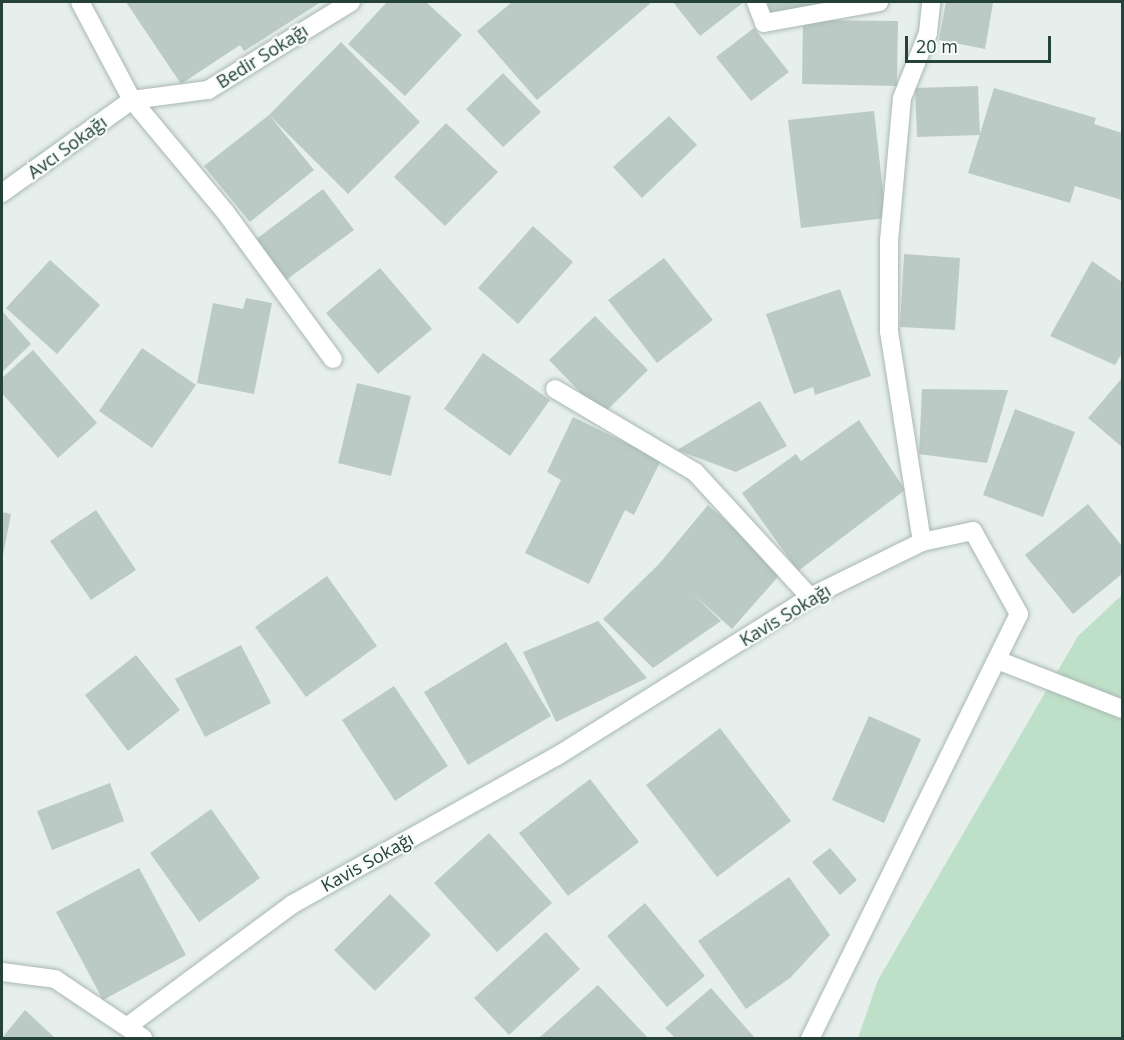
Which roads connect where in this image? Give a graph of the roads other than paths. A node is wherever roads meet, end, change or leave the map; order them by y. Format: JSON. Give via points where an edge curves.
{"nodes":[{"id":1,"x":80,"y":2,"type":"edge"},
{"id":2,"x":351,"y":2,"type":"edge"},
{"id":3,"x":756,"y":2,"type":"edge"},
{"id":4,"x":879,"y":2,"type":"edge"},
{"id":5,"x":931,"y":2,"type":"edge"},
{"id":6,"x":132,"y":100,"type":"junction"},
{"id":7,"x":2,"y":193,"type":"edge"},
{"id":8,"x":333,"y":359,"type":"dead end"},
{"id":9,"x":555,"y":389,"type":"dead end"},
{"id":10,"x":922,"y":543,"type":"junction"},
{"id":11,"x":810,"y":597,"type":"junction"},
{"id":12,"x":997,"y":660,"type":"junction"},
{"id":13,"x":1122,"y":709,"type":"edge"},
{"id":14,"x":2,"y":972,"type":"edge"},
{"id":15,"x":128,"y":1026,"type":"junction"},
{"id":16,"x":143,"y":1038,"type":"edge"},
{"id":17,"x":810,"y":1038,"type":"edge"}],
"edges":[{"from":1,"to":6,"type":"street"},
{"from":2,"to":6,"type":"street","name":"Bedir Sokağı","via":[[208,90]]},
{"from":3,"to":4,"type":"street","via":[[764,23]]},
{"from":5,"to":10,"type":"street","via":[[928,33],[902,98],[889,241],[889,331]]},
{"from":6,"to":7,"type":"street","name":"Avcı Sokağı"},
{"from":6,"to":8,"type":"street","via":[[226,213]]},
{"from":9,"to":11,"type":"street","via":[[695,472]]},
{"from":10,"to":11,"type":"street","name":"Kavis Sokağı"},
{"from":10,"to":12,"type":"street","name":"Kavis Sokağı","via":[[973,531],[1019,614]]},
{"from":11,"to":15,"type":"street","name":"Kavis Sokağı","via":[[557,756],[293,903]]},
{"from":12,"to":13,"type":"street"},
{"from":12,"to":17,"type":"street","name":"Kavis Sokağı"},
{"from":14,"to":15,"type":"street","via":[[55,979]]},
{"from":15,"to":16,"type":"street"}]}
